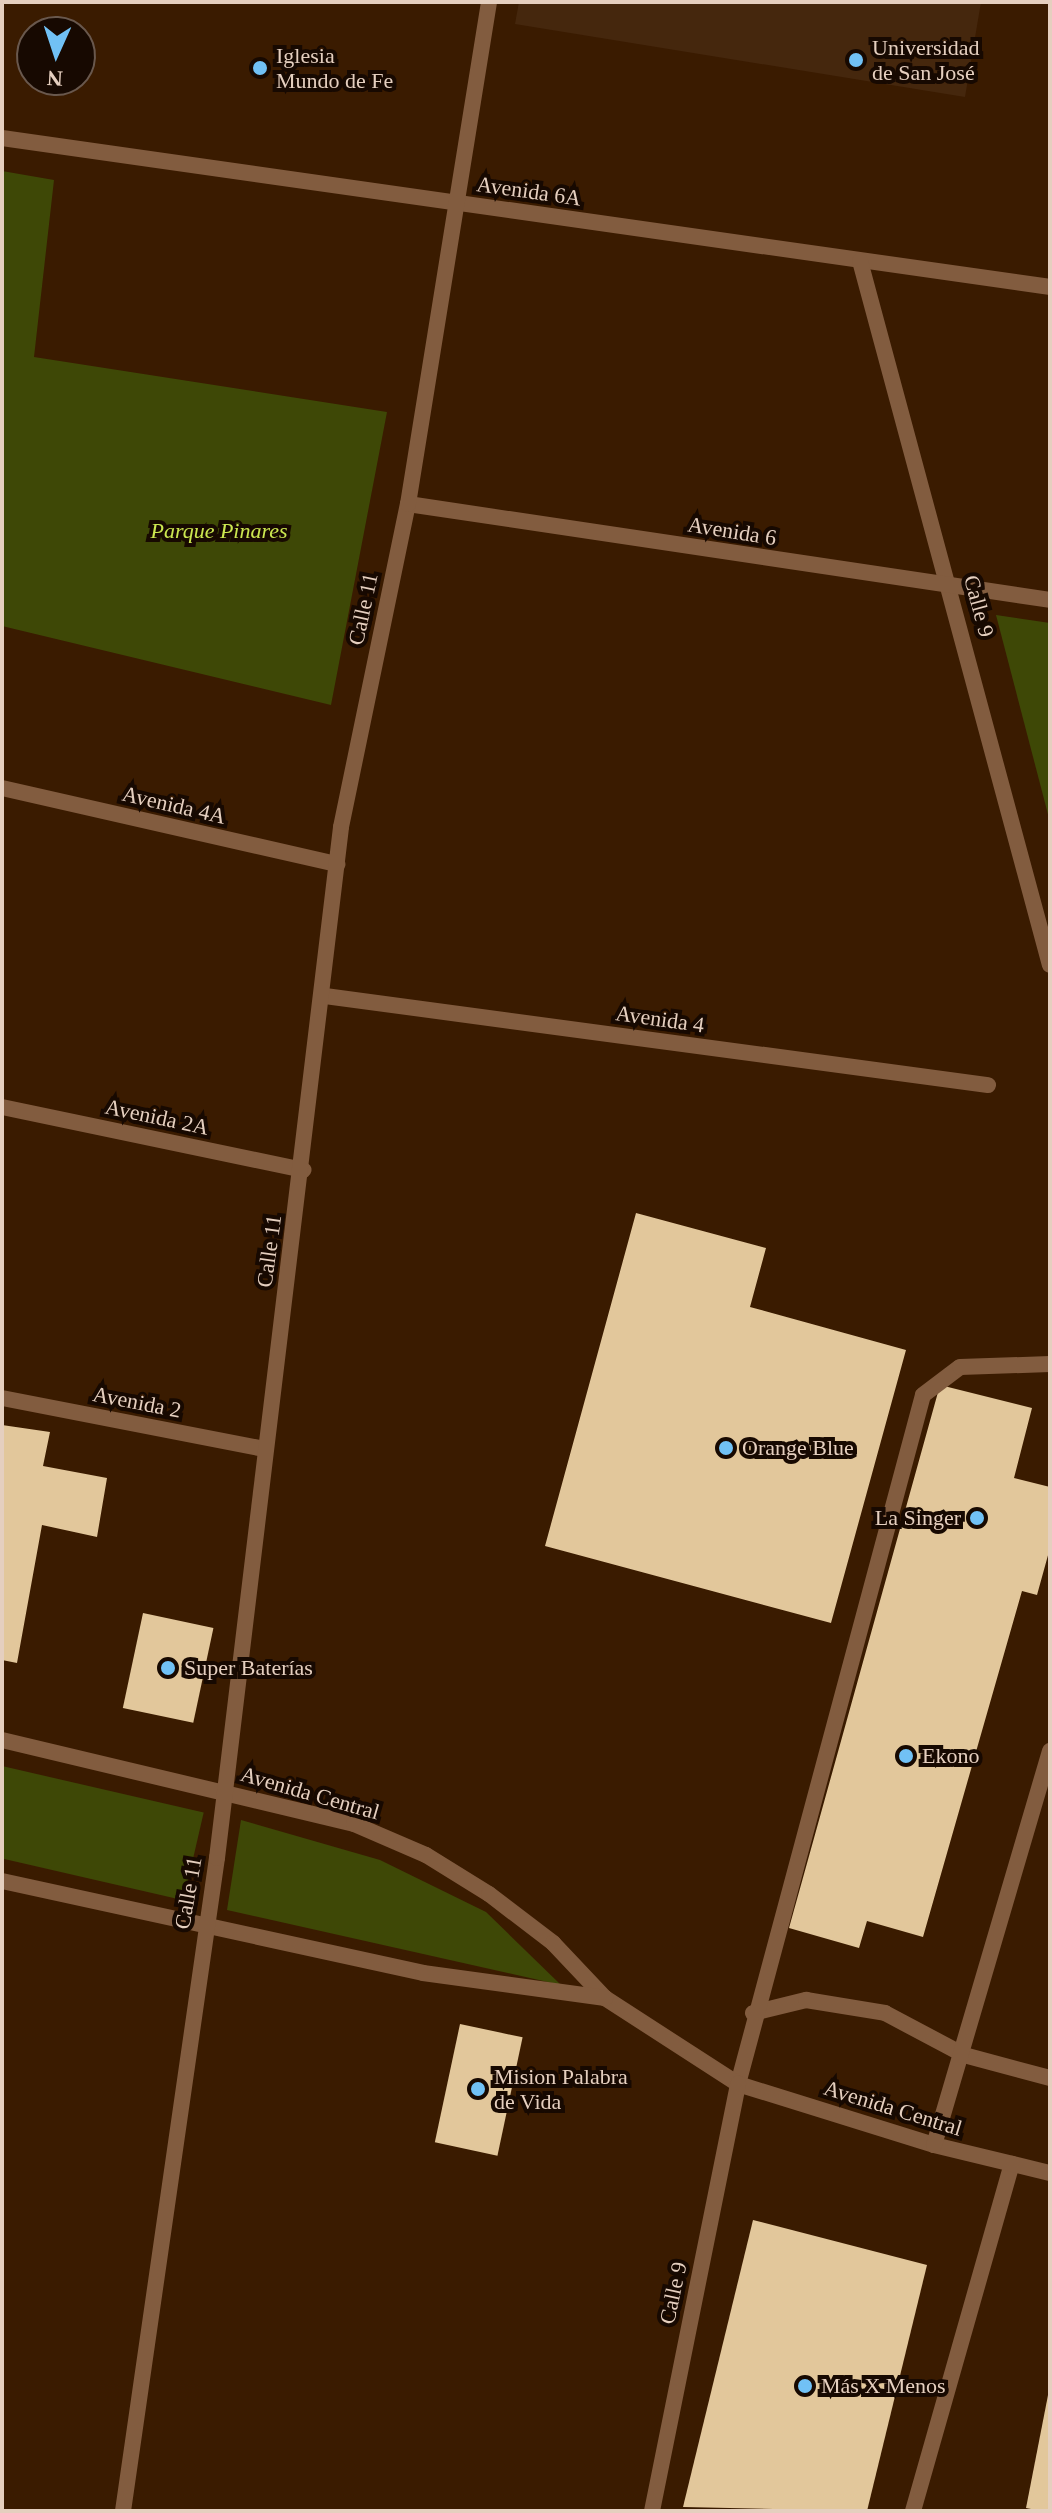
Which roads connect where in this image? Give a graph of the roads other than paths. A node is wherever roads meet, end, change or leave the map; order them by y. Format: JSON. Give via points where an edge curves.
{"nodes":[{"id":1,"x":489,"y":2,"type":"edge"},
{"id":2,"x":2,"y":138,"type":"edge"},
{"id":3,"x":454,"y":203,"type":"junction"},
{"id":4,"x":860,"y":261,"type":"junction"},
{"id":5,"x":1050,"y":287,"type":"edge"},
{"id":6,"x":408,"y":504,"type":"junction"},
{"id":7,"x":951,"y":587,"type":"junction"},
{"id":8,"x":1050,"y":600,"type":"edge"},
{"id":9,"x":2,"y":788,"type":"edge"},
{"id":10,"x":337,"y":864,"type":"junction"},
{"id":11,"x":1050,"y":965,"type":"edge"},
{"id":12,"x":325,"y":996,"type":"junction"},
{"id":13,"x":988,"y":1085,"type":"dead end"},
{"id":14,"x":2,"y":1107,"type":"edge"},
{"id":15,"x":303,"y":1170,"type":"junction"},
{"id":16,"x":1050,"y":1364,"type":"edge"},
{"id":17,"x":2,"y":1398,"type":"edge"},
{"id":18,"x":264,"y":1449,"type":"junction"},
{"id":19,"x":2,"y":1740,"type":"edge"},
{"id":20,"x":1050,"y":1751,"type":"edge"},
{"id":21,"x":225,"y":1791,"type":"junction"},
{"id":22,"x":2,"y":1881,"type":"edge"},
{"id":23,"x":203,"y":1928,"type":"junction"},
{"id":24,"x":605,"y":1998,"type":"junction"},
{"id":25,"x":753,"y":2013,"type":"junction"},
{"id":26,"x":964,"y":2055,"type":"junction"},
{"id":27,"x":1050,"y":2078,"type":"edge"},
{"id":28,"x":738,"y":2084,"type":"junction"},
{"id":29,"x":934,"y":2145,"type":"junction"},
{"id":30,"x":1012,"y":2164,"type":"junction"},
{"id":31,"x":1050,"y":2173,"type":"edge"},
{"id":32,"x":123,"y":2511,"type":"edge"},
{"id":33,"x":652,"y":2511,"type":"edge"},
{"id":34,"x":913,"y":2511,"type":"edge"}],
"edges":[{"from":1,"to":3,"type":"street","name":"Calle 11"},
{"from":2,"to":3,"type":"street","name":"Avenida 6A"},
{"from":3,"to":4,"type":"street","name":"Avenida 6A"},
{"from":3,"to":6,"type":"street","name":"Calle 11"},
{"from":4,"to":5,"type":"street","name":"Avenida 6A"},
{"from":4,"to":7,"type":"street","name":"Calle 9"},
{"from":6,"to":7,"type":"street","name":"Avenida 6"},
{"from":6,"to":10,"type":"street","name":"Calle 11"},
{"from":7,"to":8,"type":"street","name":"Avenida 6"},
{"from":7,"to":11,"type":"street","name":"Calle 9"},
{"from":9,"to":10,"type":"street","name":"Avenida 4A"},
{"from":10,"to":12,"type":"street","name":"Calle 11"},
{"from":12,"to":13,"type":"street","name":"Avenida 4"},
{"from":12,"to":15,"type":"street","name":"Calle 11"},
{"from":14,"to":15,"type":"street","name":"Avenida 2A"},
{"from":15,"to":18,"type":"street","name":"Calle 11"},
{"from":16,"to":25,"type":"street","name":"Calle 9","via":[[960,1367],[923,1395]]},
{"from":17,"to":18,"type":"street","name":"Avenida 2"},
{"from":18,"to":21,"type":"street","name":"Calle 11"},
{"from":19,"to":21,"type":"street","name":"Avenida Central"},
{"from":20,"to":26,"type":"street"},
{"from":21,"to":23,"type":"street","name":"Calle 11"},
{"from":21,"to":24,"type":"street","name":"Avenida Central","via":[[354,1824],[426,1855],[553,1943]]},
{"from":22,"to":23,"type":"street","name":"Avenida Central"},
{"from":23,"to":24,"type":"street","name":"Avenida Central","via":[[423,1973]]},
{"from":23,"to":32,"type":"street","name":"Calle 11"},
{"from":24,"to":28,"type":"street","name":"Avenida Central"},
{"from":25,"to":26,"type":"street","via":[[806,2000],[885,2013]]},
{"from":25,"to":28,"type":"street","name":"Calle 9"},
{"from":26,"to":27,"type":"street"},
{"from":26,"to":29,"type":"street"},
{"from":28,"to":29,"type":"street","name":"Avenida Central"},
{"from":28,"to":33,"type":"street","name":"Calle 9"},
{"from":29,"to":30,"type":"street","name":"Avenida Central"},
{"from":30,"to":31,"type":"street","name":"Avenida Central"},
{"from":30,"to":34,"type":"street"}]}
